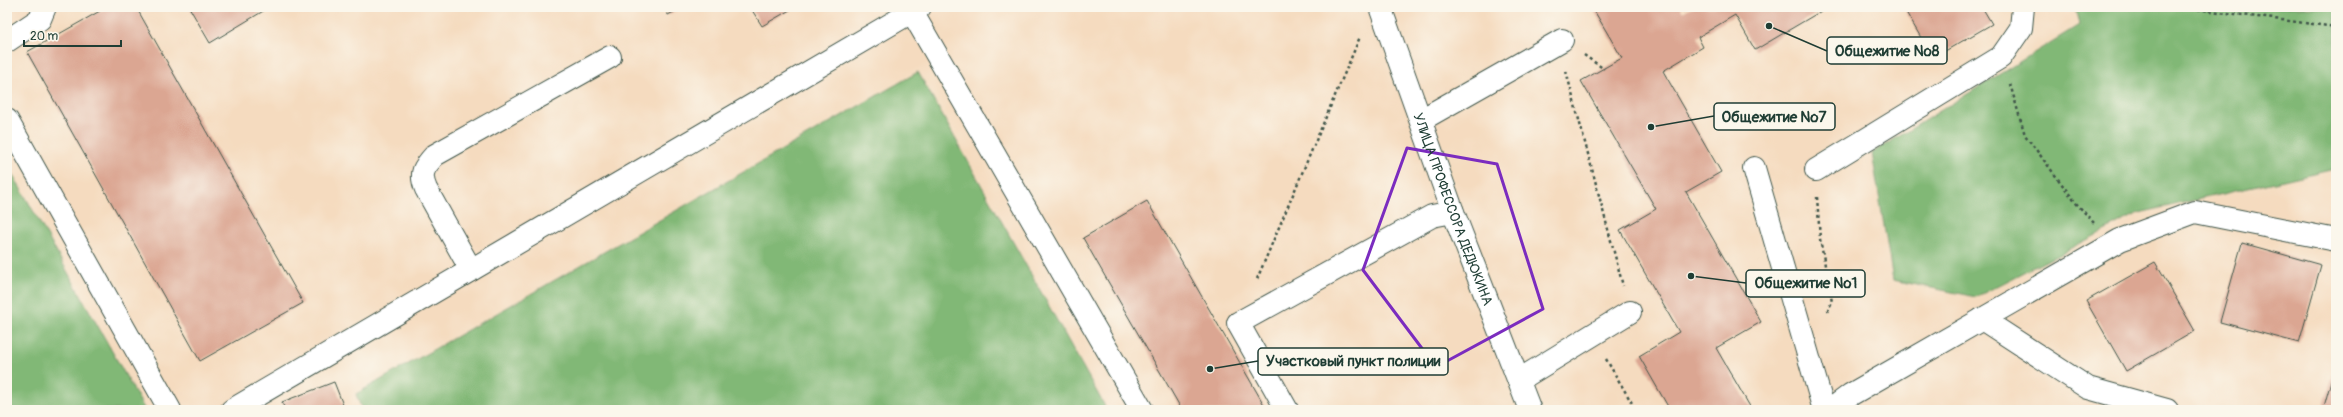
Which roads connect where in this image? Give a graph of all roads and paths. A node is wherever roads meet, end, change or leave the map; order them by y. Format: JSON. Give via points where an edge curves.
{"nodes":[{"id":1,"x":45,"y":7,"type":"edge"},
{"id":2,"x":1380,"y":7,"type":"edge"},
{"id":3,"x":2023,"y":7,"type":"edge"},
{"id":4,"x":2180,"y":7,"type":"edge"},
{"id":5,"x":916,"y":9,"type":"edge"},
{"id":6,"x":2336,"y":27,"type":"edge"},
{"id":7,"x":1363,"y":32,"type":"dead end"},
{"id":8,"x":1562,"y":40,"type":"joint"},
{"id":9,"x":7,"y":41,"type":"edge"},
{"id":10,"x":610,"y":57,"type":"dead end"},
{"id":11,"x":2001,"y":57,"type":"junction"},
{"id":12,"x":7,"y":120,"type":"edge"},
{"id":13,"x":1421,"y":120,"type":"junction"},
{"id":14,"x":1754,"y":168,"type":"dead end"},
{"id":15,"x":1816,"y":170,"type":"joint"},
{"id":16,"x":1453,"y":212,"type":"junction"},
{"id":17,"x":2336,"y":240,"type":"edge"},
{"id":18,"x":2113,"y":244,"type":"junction"},
{"id":19,"x":471,"y":270,"type":"junction"},
{"id":20,"x":1630,"y":312,"type":"joint"},
{"id":21,"x":1826,"y":315,"type":"dead end"},
{"id":22,"x":1982,"y":319,"type":"junction"},
{"id":23,"x":1238,"y":323,"type":"junction"},
{"id":24,"x":1592,"y":334,"type":"junction"},
{"id":25,"x":1519,"y":380,"type":"junction"},
{"id":26,"x":265,"y":402,"type":"edge"},
{"id":27,"x":170,"y":410,"type":"edge"},
{"id":28,"x":232,"y":410,"type":"edge"},
{"id":29,"x":1142,"y":410,"type":"edge"},
{"id":30,"x":1287,"y":410,"type":"edge"},
{"id":31,"x":1530,"y":410,"type":"edge"},
{"id":32,"x":1636,"y":410,"type":"edge"},
{"id":33,"x":1824,"y":410,"type":"edge"},
{"id":34,"x":1830,"y":410,"type":"edge"},
{"id":35,"x":2167,"y":410,"type":"edge"}],
"edges":[{"from":1,"to":9,"type":"street","via":[[40,19]]},
{"from":2,"to":13,"type":"street","name":"УЛИЦА ПРОФЕССОРА ДЕДЮКИНА"},
{"from":3,"to":11,"type":"street","via":[[2021,28]]},
{"from":4,"to":6,"type":"path"},
{"from":5,"to":19,"type":"street"},
{"from":5,"to":29,"type":"street"},
{"from":7,"to":23,"type":"path"},
{"from":8,"to":13,"type":"street"},
{"from":8,"to":20,"type":"path","via":[[1566,69]]},
{"from":10,"to":19,"type":"street","via":[[435,155],[424,167],[421,178],[426,189]]},
{"from":11,"to":15,"type":"street"},
{"from":11,"to":18,"type":"path","via":[[2025,135],[2076,203]]},
{"from":12,"to":27,"type":"street"},
{"from":13,"to":16,"type":"street","name":"УЛИЦА ПРОФЕССОРА ДЕДЮКИНА"},
{"from":14,"to":33,"type":"street"},
{"from":15,"to":21,"type":"path","via":[[1820,239],[1832,302]]},
{"from":16,"to":23,"type":"street","via":[[1432,216]]},
{"from":16,"to":25,"type":"street","name":"УЛИЦА ПРОФЕССОРА ДЕДЮКИНА"},
{"from":17,"to":18,"type":"street","via":[[2195,212]]},
{"from":18,"to":22,"type":"street"},
{"from":19,"to":26,"type":"street"},
{"from":20,"to":24,"type":"street"},
{"from":22,"to":34,"type":"street","via":[[1850,395]]},
{"from":22,"to":35,"type":"street","via":[[2088,388]]},
{"from":23,"to":30,"type":"street"},
{"from":24,"to":25,"type":"street"},
{"from":24,"to":32,"type":"path"},
{"from":25,"to":31,"type":"street","name":"УЛИЦА ПРОФЕССОРА ДЕДЮКИНА"},
{"from":26,"to":28,"type":"street"}]}
